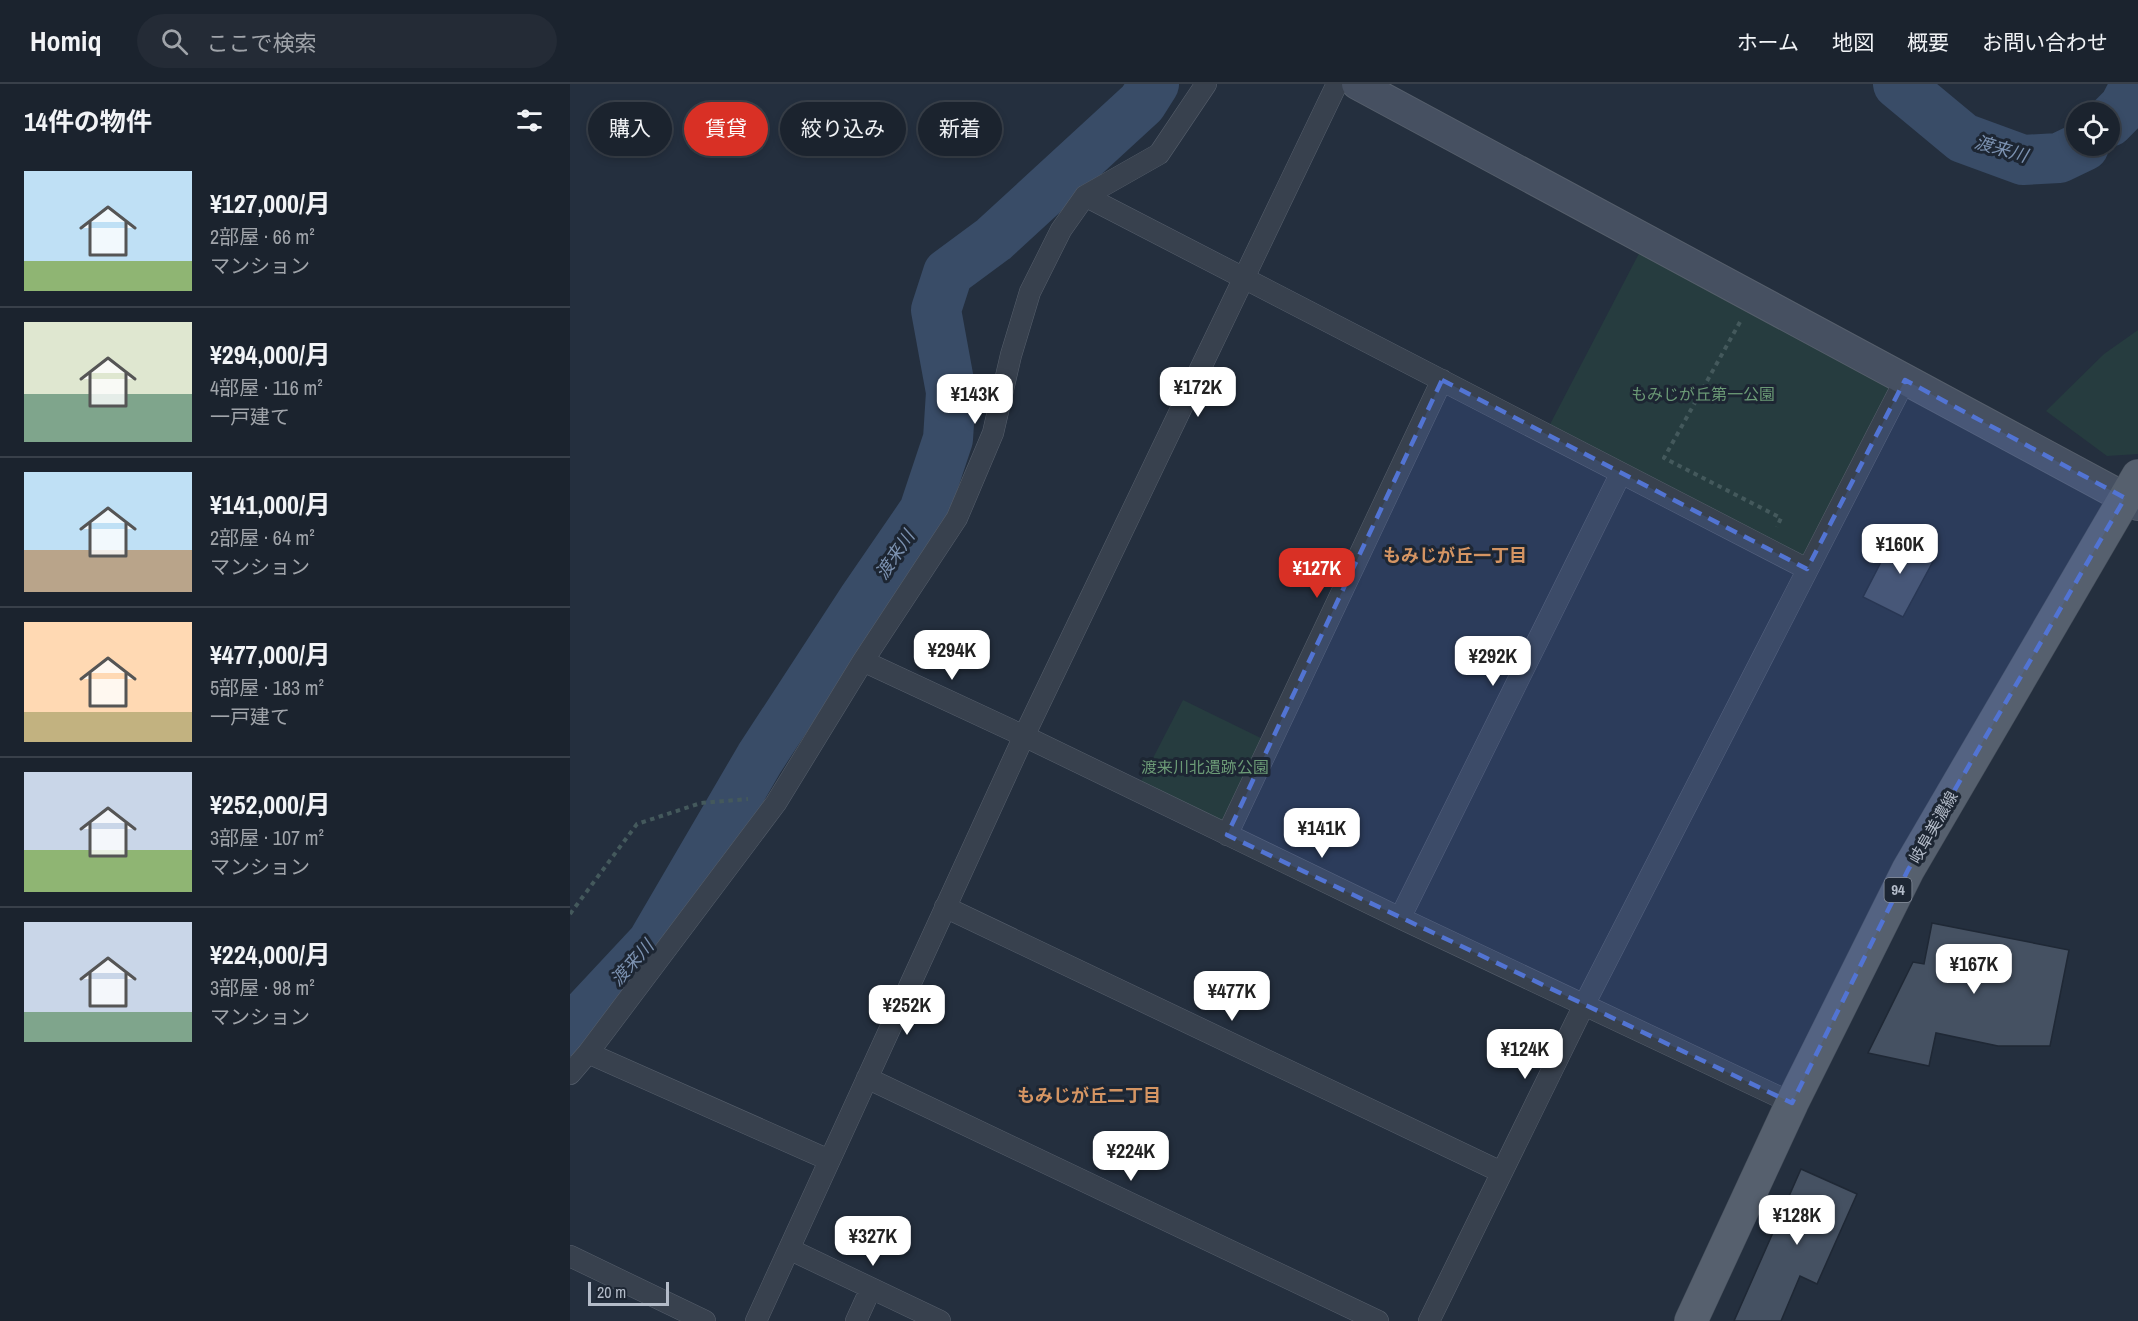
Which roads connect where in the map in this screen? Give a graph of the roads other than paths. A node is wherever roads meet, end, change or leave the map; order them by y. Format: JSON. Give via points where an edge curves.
{"nodes":[{"id":1,"x":1206,"y":84,"type":"edge"},
{"id":2,"x":1336,"y":84,"type":"edge"},
{"id":3,"x":1357,"y":84,"type":"edge"},
{"id":4,"x":1085,"y":196,"type":"junction"},
{"id":5,"x":1243,"y":278,"type":"junction"},
{"id":6,"x":1442,"y":380,"type":"junction"},
{"id":7,"x":1905,"y":380,"type":"junction"},
{"id":8,"x":1621,"y":473,"type":"junction"},
{"id":9,"x":2134,"y":493,"type":"edge"},
{"id":10,"x":1807,"y":569,"type":"junction"},
{"id":11,"x":864,"y":661,"type":"junction"},
{"id":12,"x":1024,"y":736,"type":"junction"},
{"id":13,"x":1227,"y":835,"type":"junction"},
{"id":14,"x":945,"y":907,"type":"junction"},
{"id":15,"x":1400,"y":918,"type":"junction"},
{"id":16,"x":1584,"y":1005,"type":"junction"},
{"id":17,"x":588,"y":1053,"type":"junction"},
{"id":18,"x":570,"y":1074,"type":"edge"},
{"id":19,"x":867,"y":1078,"type":"junction"},
{"id":20,"x":1792,"y":1103,"type":"junction"},
{"id":21,"x":829,"y":1160,"type":"junction"},
{"id":22,"x":1501,"y":1172,"type":"junction"},
{"id":23,"x":789,"y":1249,"type":"junction"},
{"id":24,"x":570,"y":1257,"type":"edge"},
{"id":25,"x":871,"y":1288,"type":"junction"},
{"id":26,"x":705,"y":1321,"type":"edge"},
{"id":27,"x":756,"y":1321,"type":"edge"},
{"id":28,"x":856,"y":1321,"type":"edge"},
{"id":29,"x":940,"y":1321,"type":"edge"},
{"id":30,"x":1378,"y":1321,"type":"edge"},
{"id":31,"x":1429,"y":1321,"type":"edge"},
{"id":32,"x":1691,"y":1321,"type":"edge"}],
"edges":[{"from":1,"to":4,"type":"street","via":[[1159,154]]},
{"from":2,"to":5,"type":"street"},
{"from":3,"to":7,"type":"street"},
{"from":4,"to":5,"type":"street"},
{"from":4,"to":11,"type":"street","via":[[1061,230],[1030,292],[993,433],[957,518]]},
{"from":5,"to":6,"type":"street"},
{"from":5,"to":12,"type":"street"},
{"from":6,"to":8,"type":"street"},
{"from":6,"to":13,"type":"street"},
{"from":7,"to":9,"type":"street"},
{"from":7,"to":10,"type":"street"},
{"from":8,"to":10,"type":"street"},
{"from":8,"to":15,"type":"street"},
{"from":9,"to":20,"type":"main road","name":"岐阜美濃線","number":"94","via":[[1908,870]]},
{"from":10,"to":16,"type":"street"},
{"from":11,"to":12,"type":"street"},
{"from":11,"to":17,"type":"street","via":[[776,803]]},
{"from":12,"to":13,"type":"street"},
{"from":12,"to":14,"type":"street"},
{"from":13,"to":15,"type":"street"},
{"from":14,"to":19,"type":"street"},
{"from":14,"to":22,"type":"street"},
{"from":15,"to":16,"type":"street"},
{"from":16,"to":20,"type":"street"},
{"from":16,"to":22,"type":"street"},
{"from":17,"to":18,"type":"street"},
{"from":17,"to":21,"type":"street"},
{"from":19,"to":21,"type":"street"},
{"from":19,"to":30,"type":"street"},
{"from":20,"to":32,"type":"main road","name":"岐阜美濃線","number":"94"},
{"from":21,"to":23,"type":"street"},
{"from":22,"to":31,"type":"street"},
{"from":23,"to":25,"type":"street"},
{"from":23,"to":27,"type":"street"},
{"from":24,"to":26,"type":"street"},
{"from":25,"to":28,"type":"street"},
{"from":25,"to":29,"type":"street"}]}
